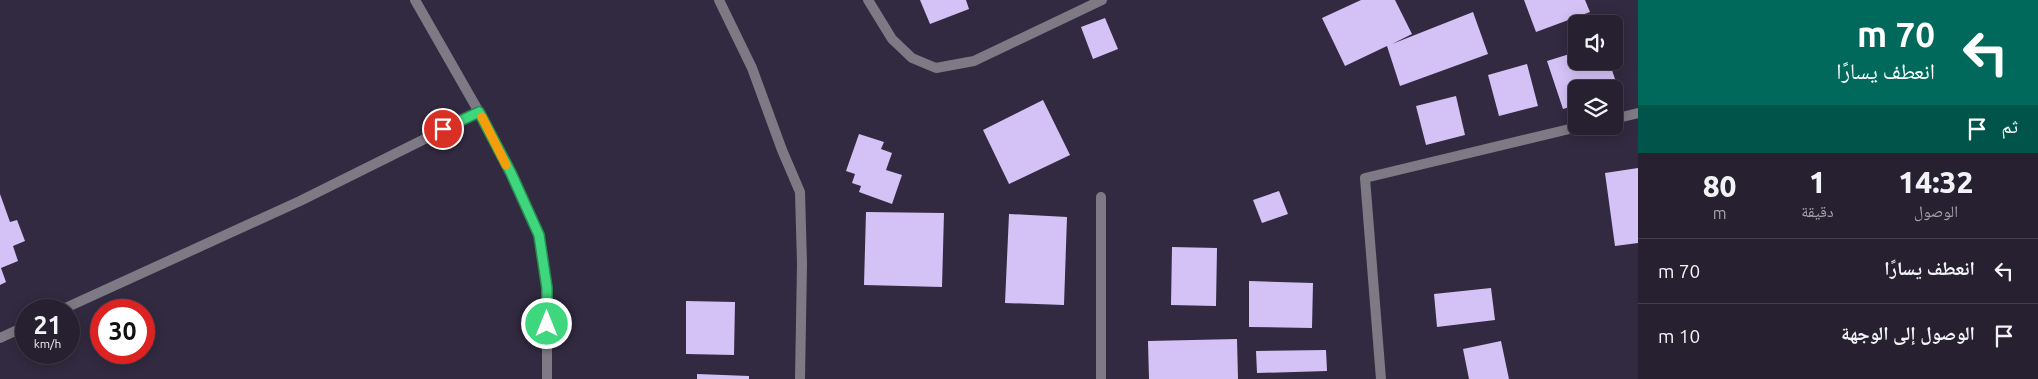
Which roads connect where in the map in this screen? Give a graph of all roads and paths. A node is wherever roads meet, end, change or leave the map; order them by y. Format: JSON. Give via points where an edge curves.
{"nodes":[{"id":1,"x":415,"y":0,"type":"edge"},
{"id":2,"x":719,"y":0,"type":"edge"},
{"id":3,"x":868,"y":0,"type":"edge"},
{"id":4,"x":1102,"y":0,"type":"edge"},
{"id":5,"x":479,"y":112,"type":"junction"},
{"id":6,"x":1638,"y":113,"type":"edge"},
{"id":7,"x":1623,"y":117,"type":"edge"},
{"id":8,"x":1568,"y":129,"type":"edge"},
{"id":9,"x":1101,"y":197,"type":"dead end"},
{"id":10,"x":80,"y":301,"type":"edge"},
{"id":11,"x":15,"y":331,"type":"edge"},
{"id":12,"x":0,"y":338,"type":"edge"},
{"id":13,"x":547,"y":379,"type":"edge"},
{"id":14,"x":800,"y":379,"type":"edge"},
{"id":15,"x":1101,"y":379,"type":"edge"},
{"id":16,"x":1381,"y":379,"type":"edge"}],
"edges":[{"from":1,"to":5,"type":"street"},
{"from":2,"to":14,"type":"street","via":[[752,68],[800,192]]},
{"from":3,"to":4,"type":"street","via":[[892,39],[912,58],[936,68],[974,61]]},
{"from":5,"to":10,"type":"street","via":[[300,201]]},
{"from":5,"to":13,"type":"street","via":[[539,235],[547,288]]},
{"from":6,"to":7,"type":"street"},
{"from":8,"to":16,"type":"street","via":[[1365,178]]},
{"from":9,"to":15,"type":"street"},
{"from":11,"to":12,"type":"street"}]}
